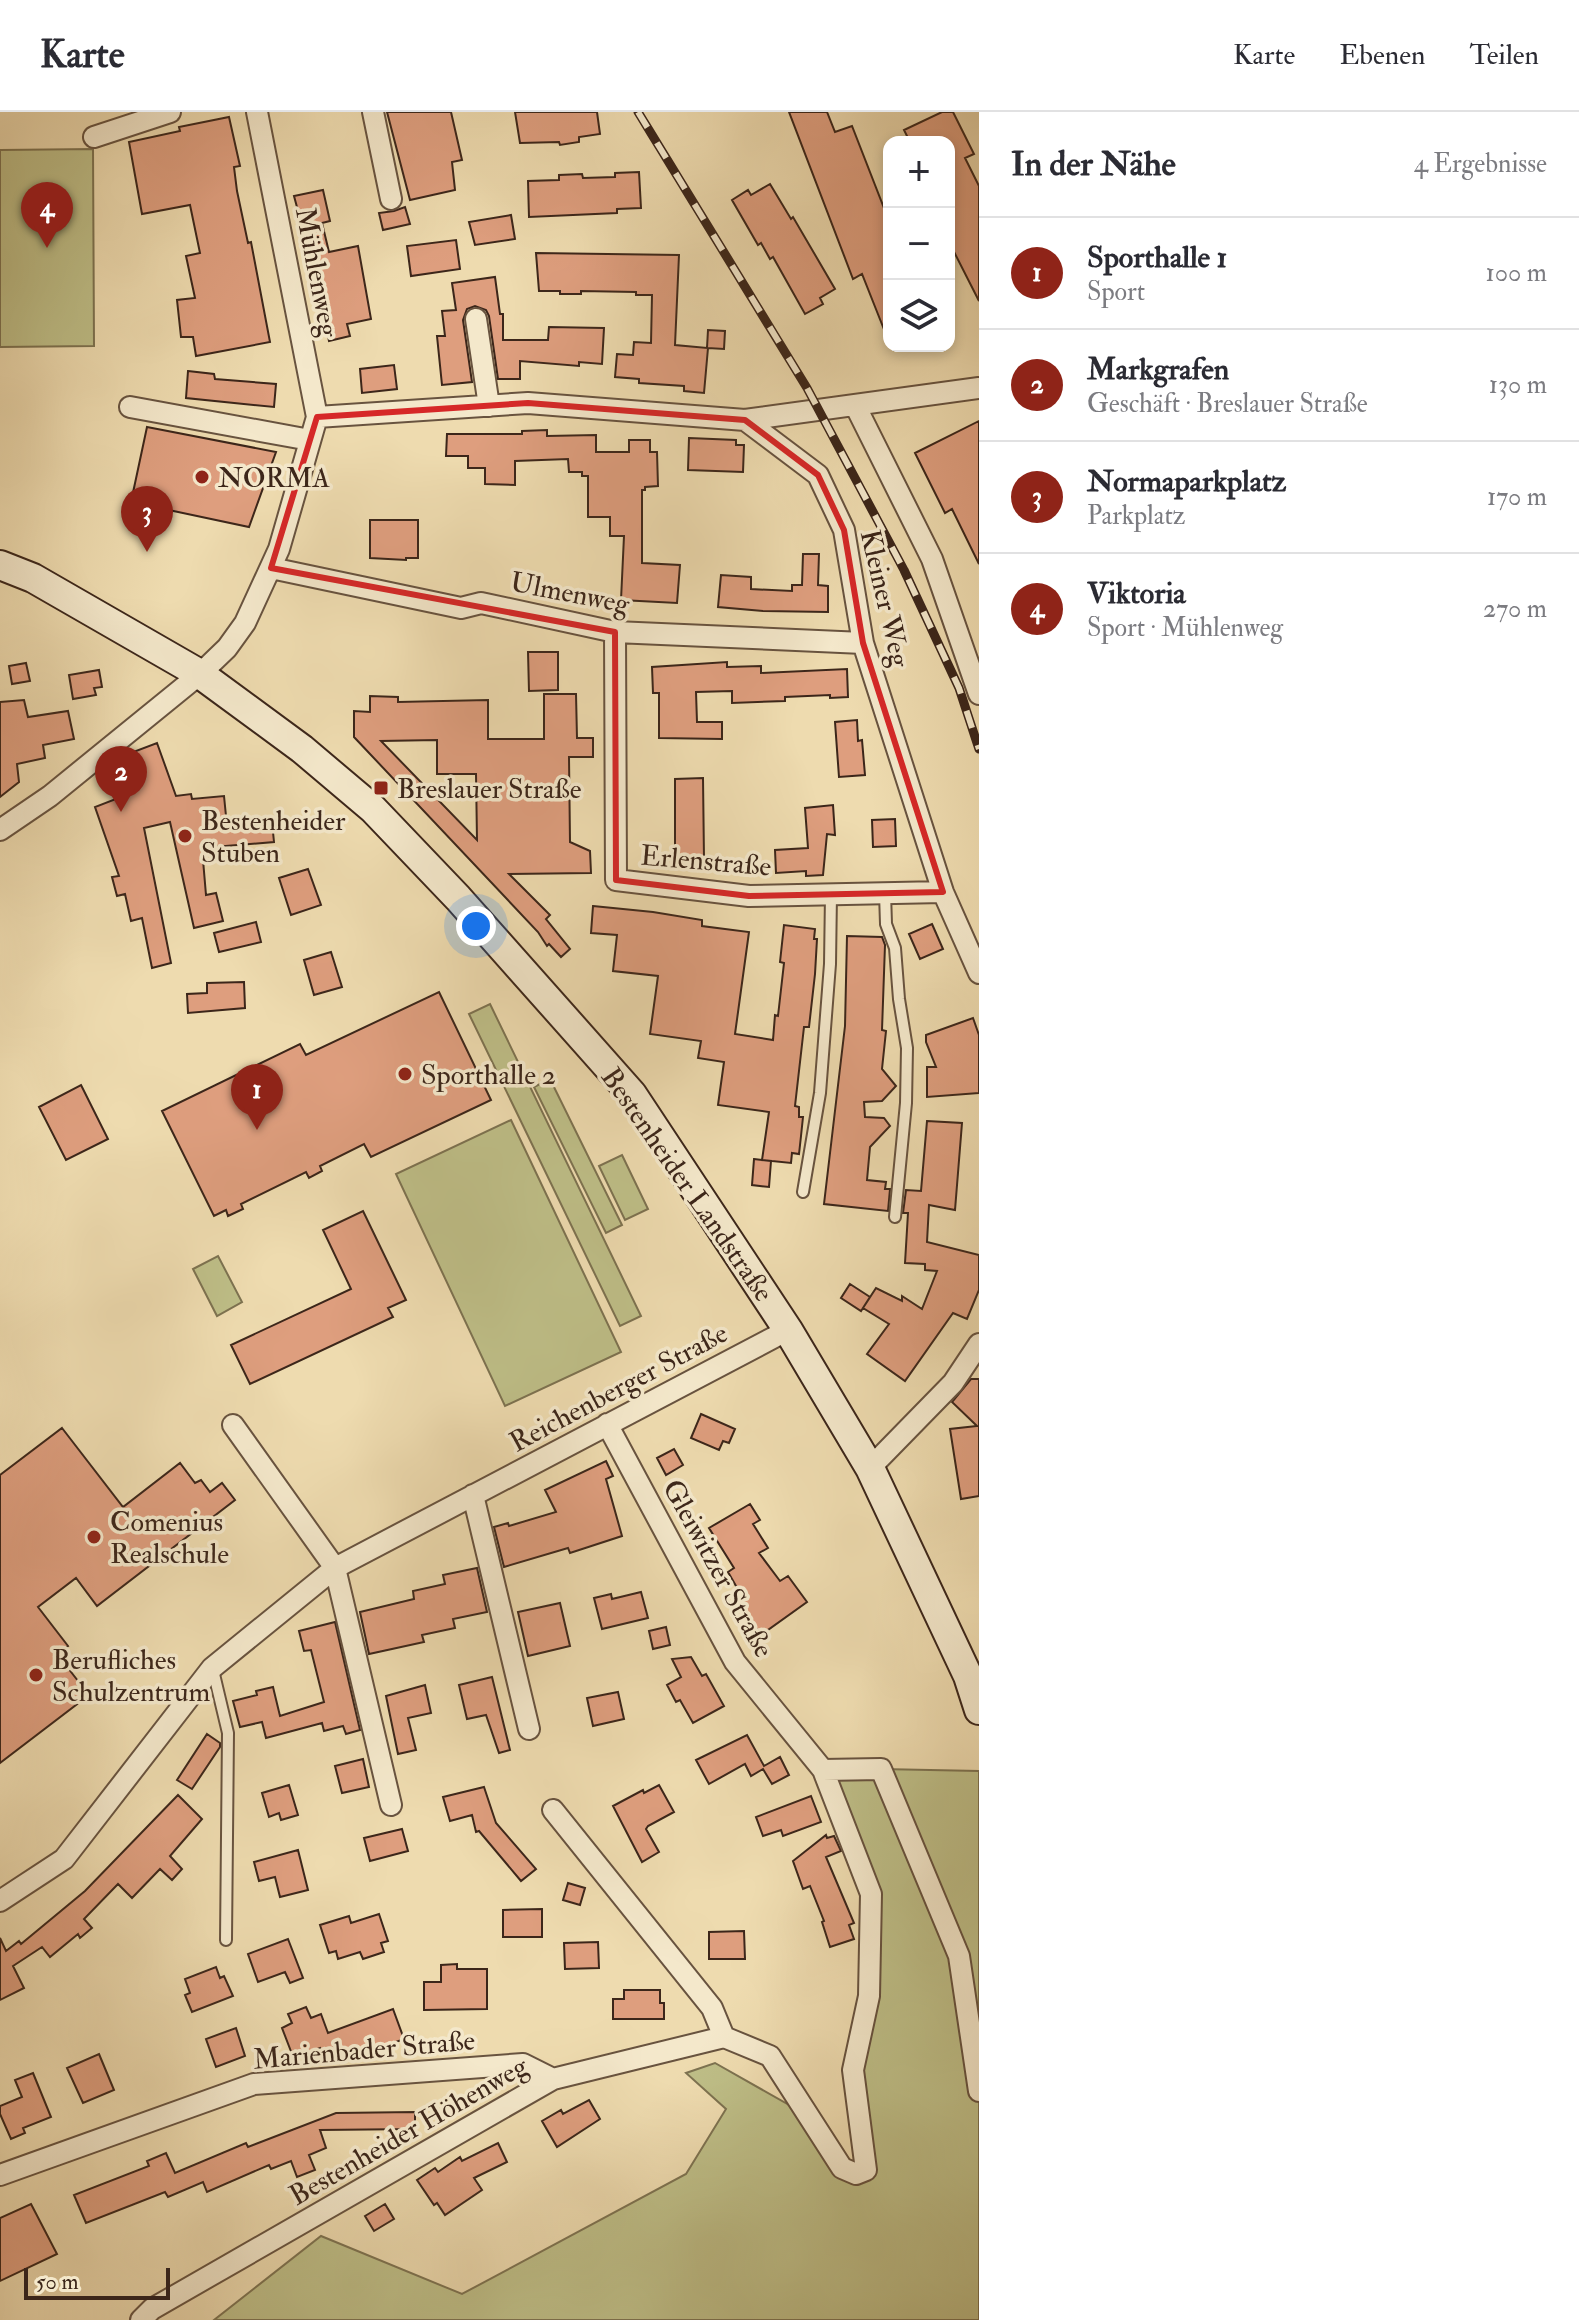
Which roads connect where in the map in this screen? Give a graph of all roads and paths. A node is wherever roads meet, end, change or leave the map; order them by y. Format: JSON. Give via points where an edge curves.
{"nodes":[{"id":1,"x":170,"y":112,"type":"edge"},
{"id":2,"x":373,"y":112,"type":"edge"},
{"id":3,"x":262,"y":113,"type":"edge"},
{"id":4,"x":94,"y":137,"type":"dead end"},
{"id":5,"x":391,"y":199,"type":"dead end"},
{"id":6,"x":476,"y":319,"type":"dead end"},
{"id":7,"x":979,"y":388,"type":"edge"},
{"id":8,"x":855,"y":405,"type":"junction"},
{"id":9,"x":489,"y":406,"type":"junction"},
{"id":10,"x":130,"y":407,"type":"dead end"},
{"id":11,"x":317,"y":417,"type":"junction"},
{"id":12,"x":745,"y":420,"type":"junction"},
{"id":13,"x":310,"y":440,"type":"junction"},
{"id":14,"x":0,"y":565,"type":"edge"},
{"id":15,"x":271,"y":568,"type":"junction"},
{"id":16,"x":615,"y":632,"type":"junction"},
{"id":17,"x":863,"y":643,"type":"junction"},
{"id":18,"x":200,"y":674,"type":"junction"},
{"id":19,"x":979,"y":694,"type":"edge"},
{"id":20,"x":0,"y":830,"type":"edge"},
{"id":21,"x":943,"y":892,"type":"junction"},
{"id":22,"x":885,"y":893,"type":"junction"},
{"id":23,"x":831,"y":894,"type":"junction"},
{"id":24,"x":979,"y":973,"type":"edge"},
{"id":25,"x":803,"y":1192,"type":"dead end"},
{"id":26,"x":895,"y":1217,"type":"dead end"},
{"id":27,"x":788,"y":1330,"type":"junction"},
{"id":28,"x":979,"y":1344,"type":"edge"},
{"id":29,"x":607,"y":1424,"type":"junction"},
{"id":30,"x":233,"y":1425,"type":"dead end"},
{"id":31,"x":870,"y":1468,"type":"junction"},
{"id":32,"x":473,"y":1495,"type":"junction"},
{"id":33,"x":335,"y":1568,"type":"junction"},
{"id":34,"x":212,"y":1668,"type":"junction"},
{"id":35,"x":979,"y":1710,"type":"edge"},
{"id":36,"x":529,"y":1729,"type":"dead end"},
{"id":37,"x":823,"y":1770,"type":"junction"},
{"id":38,"x":391,"y":1805,"type":"dead end"},
{"id":39,"x":553,"y":1810,"type":"dead end"},
{"id":40,"x":0,"y":1901,"type":"edge"},
{"id":41,"x":226,"y":1940,"type":"dead end"},
{"id":42,"x":724,"y":2037,"type":"junction"},
{"id":43,"x":553,"y":2079,"type":"junction"},
{"id":44,"x":979,"y":2091,"type":"edge"},
{"id":45,"x":0,"y":2175,"type":"edge"},
{"id":46,"x":141,"y":2320,"type":"edge"}],
"edges":[{"from":1,"to":4,"type":"street"},
{"from":2,"to":5,"type":"street"},
{"from":3,"to":11,"type":"street","name":"Mühlenweg"},
{"from":6,"to":9,"type":"street"},
{"from":7,"to":8,"type":"street"},
{"from":8,"to":12,"type":"street"},
{"from":8,"to":19,"type":"street","via":[[932,559]]},
{"from":9,"to":11,"type":"street"},
{"from":9,"to":12,"type":"street","via":[[528,403]]},
{"from":10,"to":13,"type":"street"},
{"from":11,"to":13,"type":"street","name":"Mühlenweg"},
{"from":12,"to":17,"type":"street","name":"Kleiner Weg","via":[[818,475],[844,530]]},
{"from":13,"to":15,"type":"street","name":"Mühlenweg"},
{"from":14,"to":18,"type":"main road","name":"Bestenheider Landstraße","via":[[47,586]]},
{"from":15,"to":16,"type":"street","name":"Ulmenweg","via":[[448,606],[481,603]]},
{"from":15,"to":18,"type":"street","name":"Mühlenweg","via":[[245,623]]},
{"from":16,"to":17,"type":"street","name":"Ulmenweg"},
{"from":16,"to":23,"type":"street","name":"Erlenstraße","via":[[616,880],[749,896]]},
{"from":17,"to":21,"type":"street","name":"Kleiner Weg"},
{"from":18,"to":20,"type":"street"},
{"from":18,"to":27,"type":"main road","name":"Bestenheider Landstraße","via":[[373,809],[458,898],[632,1094]]},
{"from":21,"to":22,"type":"street","name":"Erlenstraße"},
{"from":21,"to":24,"type":"street","name":"Kleiner Weg"},
{"from":22,"to":23,"type":"street","name":"Erlenstraße"},
{"from":22,"to":26,"type":"lane","via":[[907,1048]]},
{"from":23,"to":25,"type":"lane","via":[[823,1062]]},
{"from":27,"to":29,"type":"street","name":"Reichenberger Straße"},
{"from":27,"to":31,"type":"main road","name":"Bestenheider Landstraße"},
{"from":28,"to":31,"type":"street","via":[[953,1383]]},
{"from":29,"to":32,"type":"street","name":"Reichenberger Straße"},
{"from":29,"to":37,"type":"street","name":"Gleiwitzer Straße","via":[[735,1662]]},
{"from":30,"to":33,"type":"street"},
{"from":31,"to":35,"type":"main road","name":"Bestenheider Landstraße"},
{"from":32,"to":33,"type":"street","name":"Reichenberger Straße"},
{"from":32,"to":36,"type":"street"},
{"from":33,"to":34,"type":"street","name":"Reichenberger Straße"},
{"from":33,"to":38,"type":"street"},
{"from":34,"to":40,"type":"street","name":"Reichenberger Straße","via":[[64,1859]]},
{"from":34,"to":41,"type":"lane","via":[[228,1733]]},
{"from":37,"to":42,"type":"street","via":[[871,1894],[869,1996],[853,2070],[866,2170],[856,2174],[842,2168],[770,2056]]},
{"from":37,"to":44,"type":"street","via":[[881,1769],[959,1956]]},
{"from":39,"to":42,"type":"street","via":[[712,2008]]},
{"from":42,"to":43,"type":"street","name":"Bestenheider Höhenweg"},
{"from":43,"to":45,"type":"street","name":"Marienbader Straße","via":[[523,2064],[254,2084]]},
{"from":43,"to":46,"type":"street","name":"Bestenheider Höhenweg"}]}
